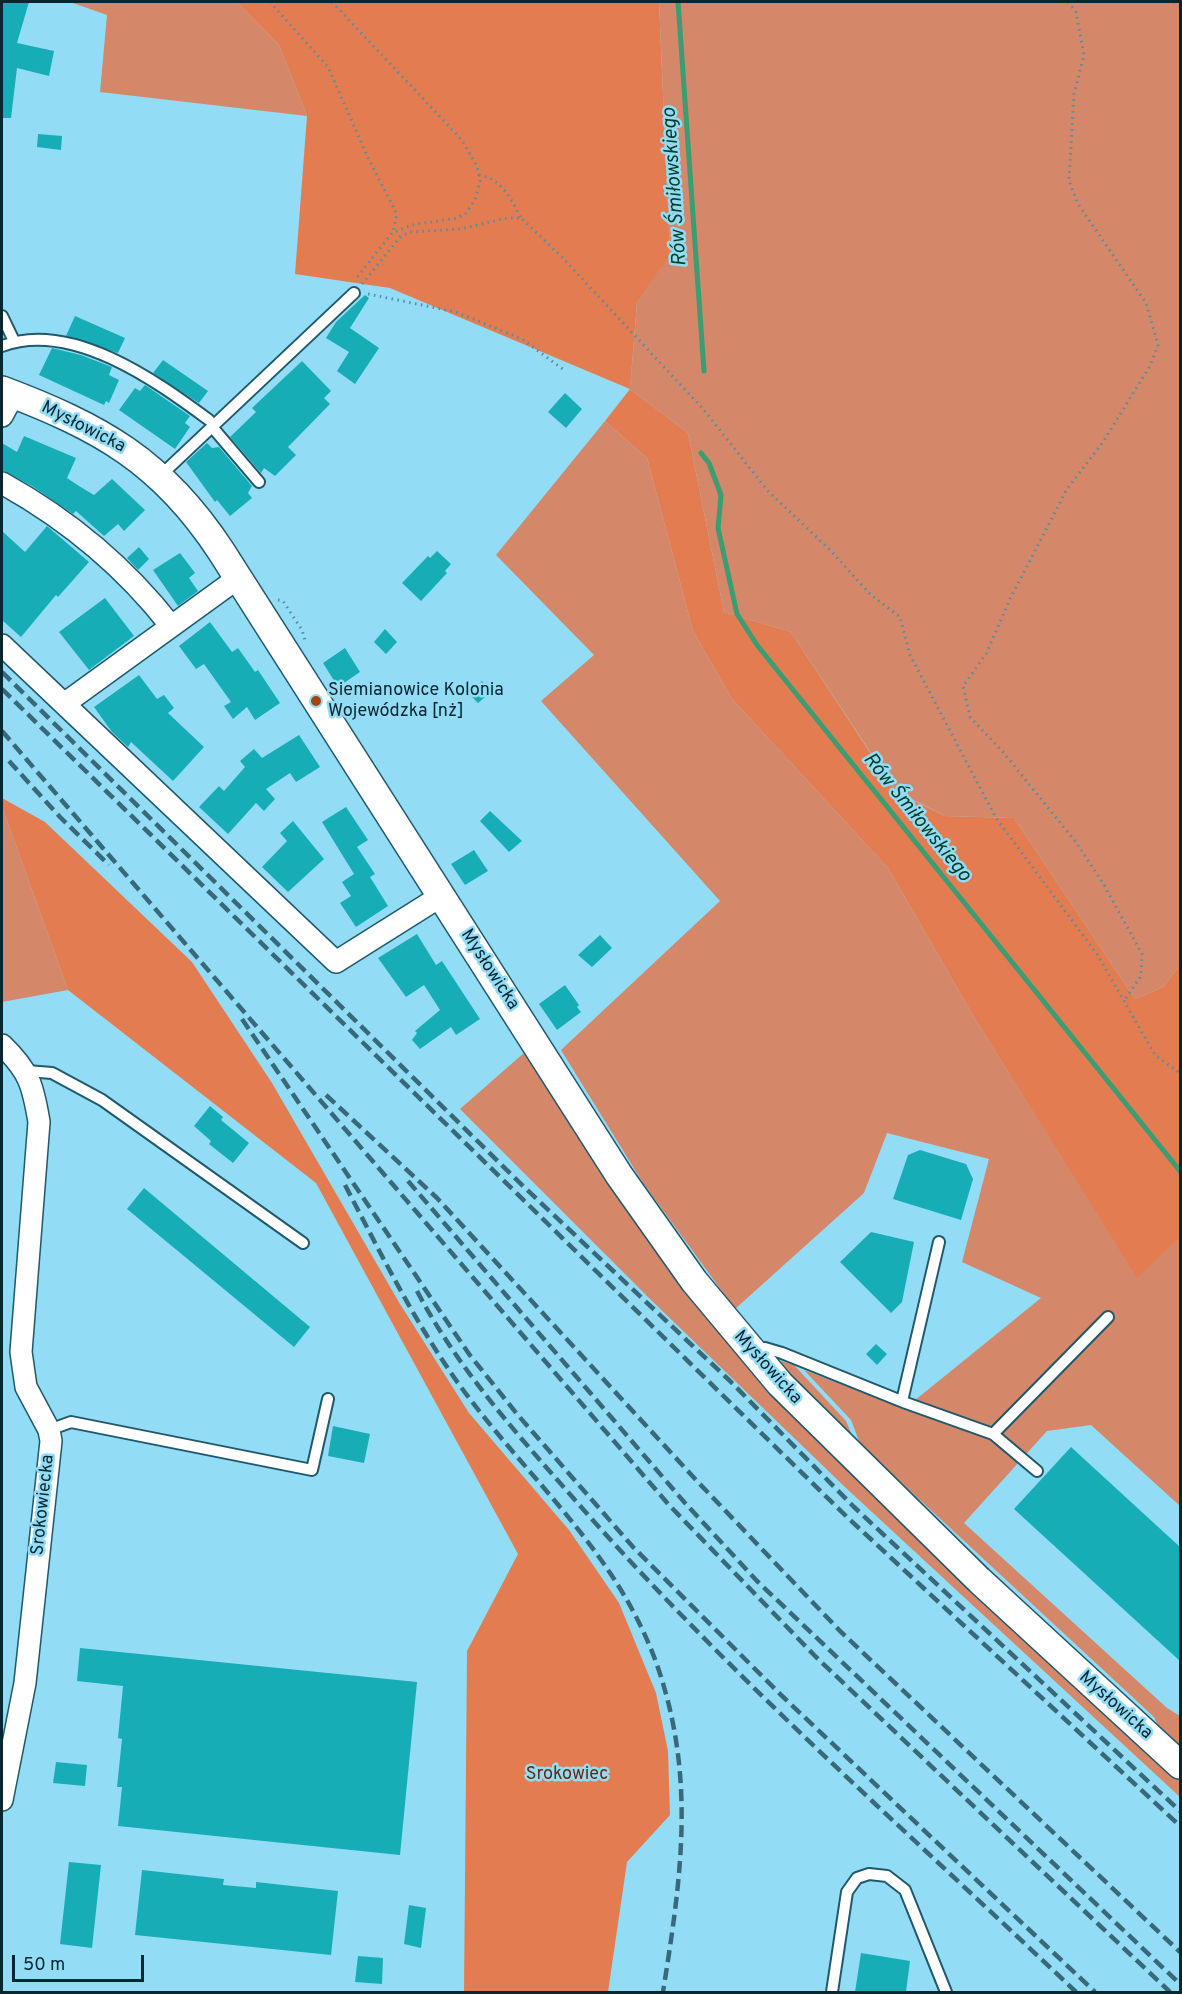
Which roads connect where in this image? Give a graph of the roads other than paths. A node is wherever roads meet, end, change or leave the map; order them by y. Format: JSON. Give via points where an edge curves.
{"nodes":[{"id":1,"x":353,"y":288,"type":"road end"},
{"id":2,"x":2,"y":316,"type":"edge"},
{"id":3,"x":14,"y":341,"type":"junction"},
{"id":4,"x":2,"y":346,"type":"edge"},
{"id":5,"x":6,"y":400,"type":"edge"},
{"id":6,"x":211,"y":424,"type":"junction"},
{"id":7,"x":160,"y":476,"type":"junction"},
{"id":8,"x":259,"y":482,"type":"dead end"},
{"id":9,"x":2,"y":483,"type":"edge"},
{"id":10,"x":238,"y":578,"type":"junction"},
{"id":11,"x":171,"y":626,"type":"junction"},
{"id":12,"x":2,"y":645,"type":"edge"},
{"id":13,"x":64,"y":705,"type":"junction"},
{"id":14,"x":441,"y":896,"type":"junction"},
{"id":15,"x":2,"y":1045,"type":"edge"},
{"id":16,"x":27,"y":1071,"type":"junction"},
{"id":17,"x":939,"y":1242,"type":"dead end"},
{"id":18,"x":303,"y":1243,"type":"dead end"},
{"id":19,"x":1108,"y":1317,"type":"dead end"},
{"id":20,"x":752,"y":1353,"type":"junction"},
{"id":21,"x":328,"y":1399,"type":"dead end"},
{"id":22,"x":902,"y":1401,"type":"junction"},
{"id":23,"x":49,"y":1430,"type":"junction"},
{"id":24,"x":993,"y":1434,"type":"junction"},
{"id":25,"x":1036,"y":1471,"type":"dead end"},
{"id":26,"x":1180,"y":1765,"type":"edge"},
{"id":27,"x":2,"y":1800,"type":"edge"},
{"id":28,"x":832,"y":1992,"type":"edge"},
{"id":29,"x":946,"y":1992,"type":"edge"}],
"edges":[{"from":1,"to":6,"type":"lane"},
{"from":2,"to":3,"type":"lane"},
{"from":3,"to":4,"type":"lane"},
{"from":3,"to":6,"type":"lane","via":[[72,342],[149,378]]},
{"from":5,"to":7,"type":"street","name":"Mysłowicka","via":[[73,419],[114,441]]},
{"from":6,"to":7,"type":"lane"},
{"from":6,"to":8,"type":"lane"},
{"from":7,"to":10,"type":"street","name":"Mysłowicka","via":[[192,511]]},
{"from":9,"to":11,"type":"street","via":[[43,506],[120,568]]},
{"from":10,"to":11,"type":"street"},
{"from":10,"to":14,"type":"street","name":"Mysłowicka"},
{"from":11,"to":13,"type":"street"},
{"from":12,"to":13,"type":"street"},
{"from":13,"to":14,"type":"street","via":[[336,962]]},
{"from":14,"to":20,"type":"street","name":"Mysłowicka","via":[[647,1216]]},
{"from":15,"to":16,"type":"street","name":"Srokowiecka"},
{"from":16,"to":18,"type":"lane","via":[[52,1073],[102,1100]]},
{"from":16,"to":23,"type":"street","name":"Srokowiecka","via":[[39,1122],[21,1352],[26,1387]]},
{"from":17,"to":22,"type":"lane"},
{"from":19,"to":24,"type":"lane"},
{"from":20,"to":22,"type":"lane","via":[[761,1348],[782,1353]]},
{"from":20,"to":26,"type":"street","name":"Mysłowicka","via":[[912,1515]]},
{"from":21,"to":23,"type":"lane","via":[[312,1470],[71,1422]]},
{"from":22,"to":24,"type":"lane"},
{"from":23,"to":27,"type":"street","name":"Srokowiecka","via":[[51,1441],[25,1683]]},
{"from":24,"to":25,"type":"lane"},
{"from":28,"to":29,"type":"lane","via":[[847,1892],[857,1878],[869,1874],[887,1876],[905,1890]]}]}
